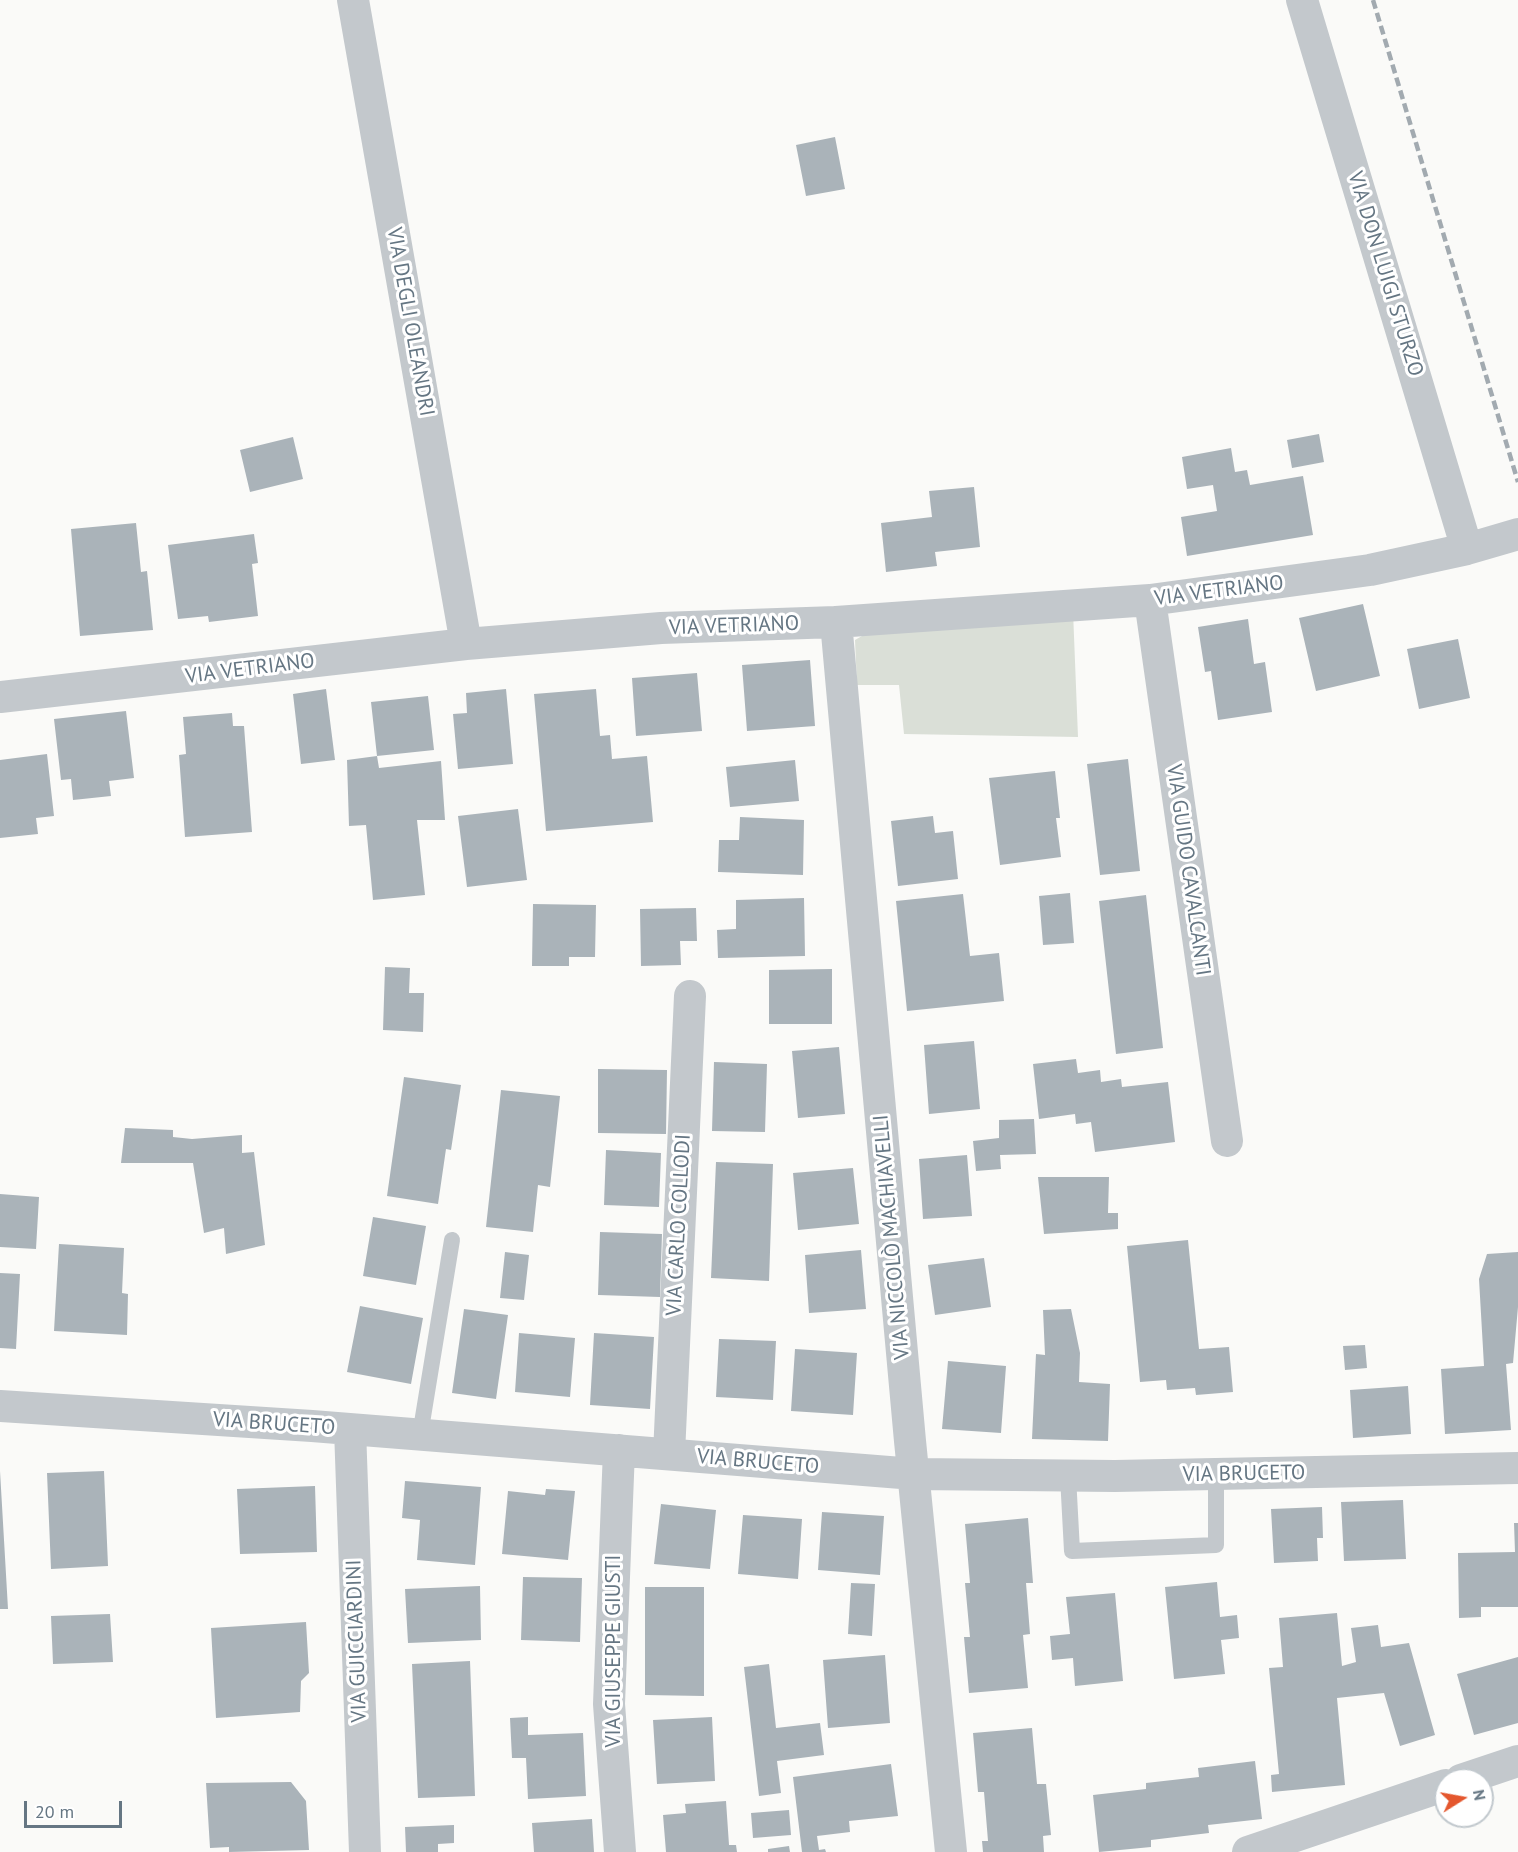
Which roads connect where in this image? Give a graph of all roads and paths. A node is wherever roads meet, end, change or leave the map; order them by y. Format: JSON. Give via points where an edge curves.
{"nodes":[{"id":1,"x":353,"y":0,"type":"edge"},
{"id":2,"x":1302,"y":0,"type":"edge"},
{"id":3,"x":1518,"y":534,"type":"edge"},
{"id":4,"x":1467,"y":549,"type":"junction"},
{"id":5,"x":1150,"y":600,"type":"junction"},
{"id":6,"x":836,"y":622,"type":"junction"},
{"id":7,"x":466,"y":644,"type":"junction"},
{"id":8,"x":0,"y":697,"type":"edge"},
{"id":9,"x":690,"y":996,"type":"dead end"},
{"id":10,"x":1227,"y":1141,"type":"dead end"},
{"id":11,"x":452,"y":1240,"type":"dead end"},
{"id":12,"x":0,"y":1406,"type":"edge"},
{"id":13,"x":350,"y":1430,"type":"junction"},
{"id":14,"x":420,"y":1435,"type":"junction"},
{"id":15,"x":619,"y":1450,"type":"junction"},
{"id":16,"x":669,"y":1454,"type":"junction"},
{"id":17,"x":1518,"y":1468,"type":"edge"},
{"id":18,"x":914,"y":1474,"type":"junction"},
{"id":19,"x":1216,"y":1474,"type":"junction"},
{"id":20,"x":1068,"y":1476,"type":"junction"},
{"id":21,"x":1518,"y":1761,"type":"edge"},
{"id":22,"x":1494,"y":1769,"type":"edge"},
{"id":23,"x":1434,"y":1789,"type":"edge"},
{"id":24,"x":365,"y":1852,"type":"edge"},
{"id":25,"x":620,"y":1852,"type":"edge"},
{"id":26,"x":951,"y":1852,"type":"edge"},
{"id":27,"x":1248,"y":1852,"type":"edge"}],
"edges":[{"from":1,"to":7,"type":"street","name":"VIA DEGLI OLEANDRI"},
{"from":2,"to":4,"type":"street","name":"VIA DON LUIGI STURZO"},
{"from":3,"to":4,"type":"street","name":"VIA VETRIANO"},
{"from":4,"to":5,"type":"street","name":"VIA VETRIANO","via":[[1370,570]]},
{"from":5,"to":6,"type":"street","name":"VIA VETRIANO"},
{"from":5,"to":10,"type":"street","name":"VIA GUIDO CAVALCANTI"},
{"from":6,"to":7,"type":"street","name":"VIA VETRIANO","via":[[661,628]]},
{"from":6,"to":18,"type":"street","name":"VIA NICCOLÒ MACHIAVELLI"},
{"from":7,"to":8,"type":"street","name":"VIA VETRIANO"},
{"from":9,"to":16,"type":"street","name":"VIA CARLO COLLODI"},
{"from":11,"to":14,"type":"lane"},
{"from":12,"to":13,"type":"street","name":"VIA BRUCETO"},
{"from":13,"to":14,"type":"street","name":"VIA BRUCETO"},
{"from":13,"to":24,"type":"street","name":"VIA GUICCIARDINI"},
{"from":14,"to":15,"type":"street","name":"VIA BRUCETO"},
{"from":15,"to":16,"type":"street","name":"VIA BRUCETO"},
{"from":15,"to":25,"type":"street","name":"VIA GIUSEPPE GIUSTI","via":[[609,1704]]},
{"from":16,"to":18,"type":"street","name":"VIA BRUCETO"},
{"from":17,"to":19,"type":"street","name":"VIA BRUCETO"},
{"from":18,"to":20,"type":"street","name":"VIA BRUCETO"},
{"from":18,"to":26,"type":"street","name":"VIA NICCOLÒ MACHIAVELLI"},
{"from":19,"to":20,"type":"street","name":"VIA BRUCETO"},
{"from":19,"to":20,"type":"lane","via":[[1216,1545],[1072,1551]]},
{"from":21,"to":22,"type":"street"},
{"from":23,"to":27,"type":"street"}]}
